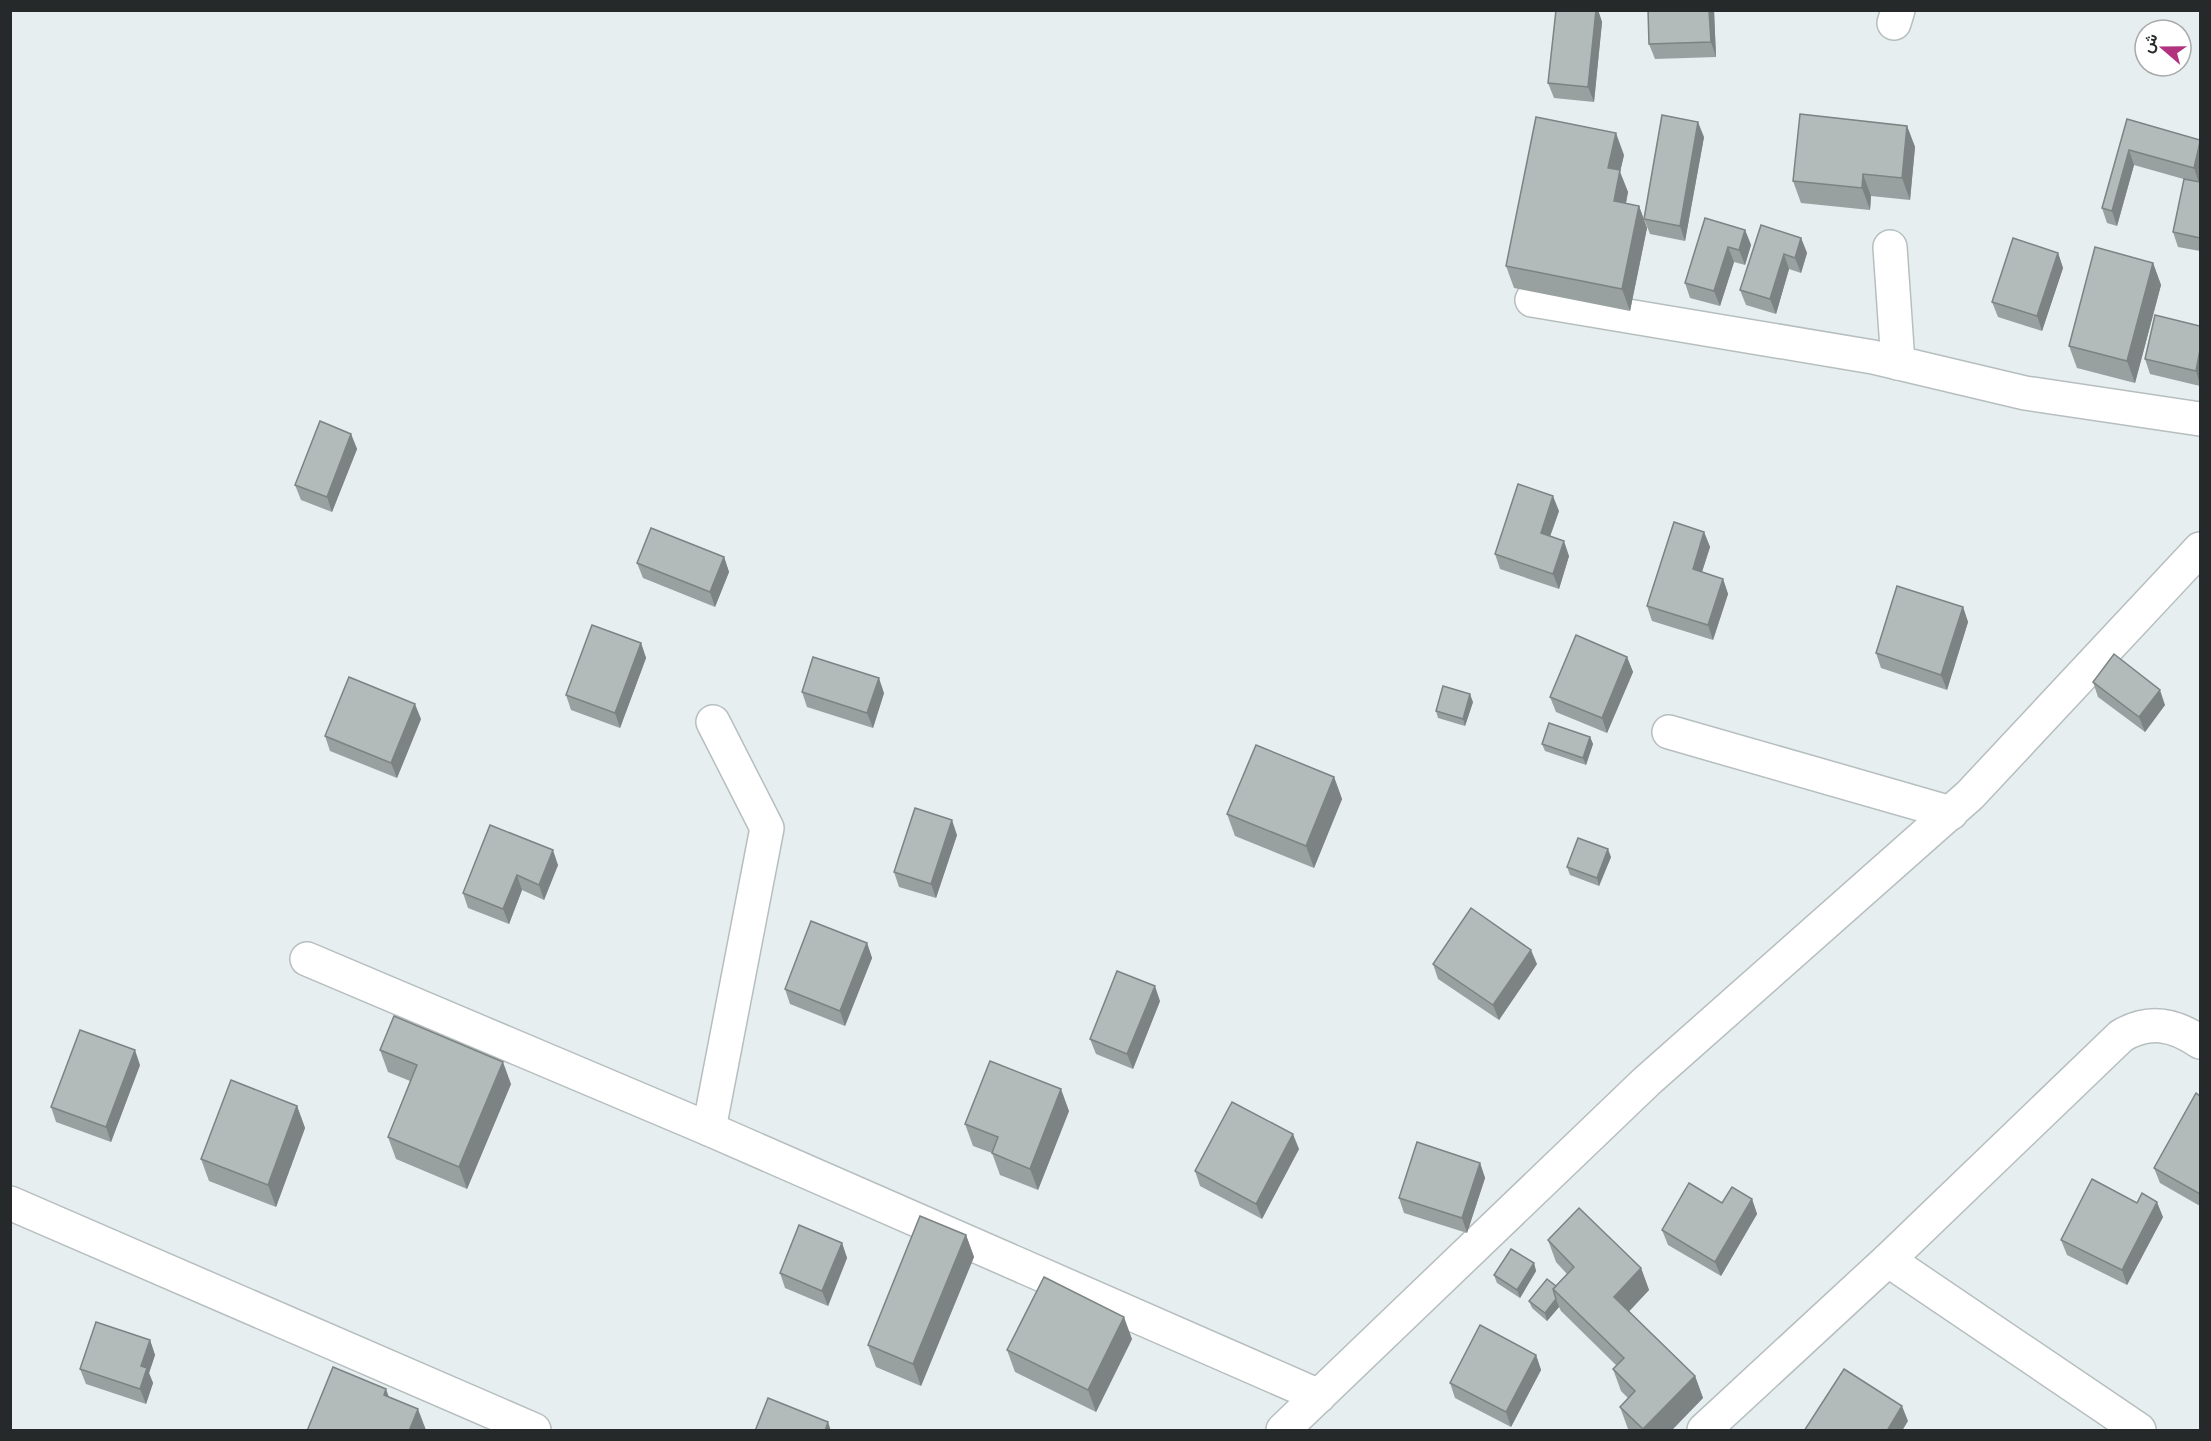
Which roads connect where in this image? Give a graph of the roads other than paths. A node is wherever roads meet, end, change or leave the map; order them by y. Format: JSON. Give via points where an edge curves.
{"nodes":[{"id":1,"x":1890,"y":247,"type":"dead end"},
{"id":2,"x":1532,"y":300,"type":"dead end"},
{"id":3,"x":1898,"y":363,"type":"junction"},
{"id":4,"x":2200,"y":420,"type":"edge"},
{"id":5,"x":2200,"y":549,"type":"edge"},
{"id":6,"x":713,"y":722,"type":"dead end"},
{"id":7,"x":1669,"y":732,"type":"dead end"},
{"id":8,"x":1951,"y":813,"type":"junction"},
{"id":9,"x":307,"y":959,"type":"dead end"},
{"id":10,"x":2200,"y":1042,"type":"edge"},
{"id":11,"x":709,"y":1129,"type":"junction"},
{"id":12,"x":10,"y":1203,"type":"edge"},
{"id":13,"x":1888,"y":1260,"type":"junction"},
{"id":14,"x":1319,"y":1396,"type":"junction"},
{"id":15,"x":534,"y":1431,"type":"edge"},
{"id":16,"x":1283,"y":1431,"type":"edge"},
{"id":17,"x":1704,"y":1431,"type":"edge"},
{"id":18,"x":2139,"y":1431,"type":"edge"}],
"edges":[{"from":1,"to":3,"type":"street"},
{"from":2,"to":3,"type":"street","via":[[1736,332]]},
{"from":3,"to":4,"type":"street","via":[[2025,393]]},
{"from":5,"to":8,"type":"street"},
{"from":6,"to":11,"type":"street","via":[[767,828]]},
{"from":7,"to":8,"type":"street"},
{"from":8,"to":14,"type":"street","via":[[1647,1081]]},
{"from":9,"to":11,"type":"street"},
{"from":10,"to":13,"type":"street","via":[[2180,1029],[2162,1025],[2143,1026],[2121,1036]]},
{"from":11,"to":14,"type":"street"},
{"from":12,"to":15,"type":"street"},
{"from":13,"to":17,"type":"street"},
{"from":13,"to":18,"type":"street"},
{"from":14,"to":16,"type":"street"}]}
